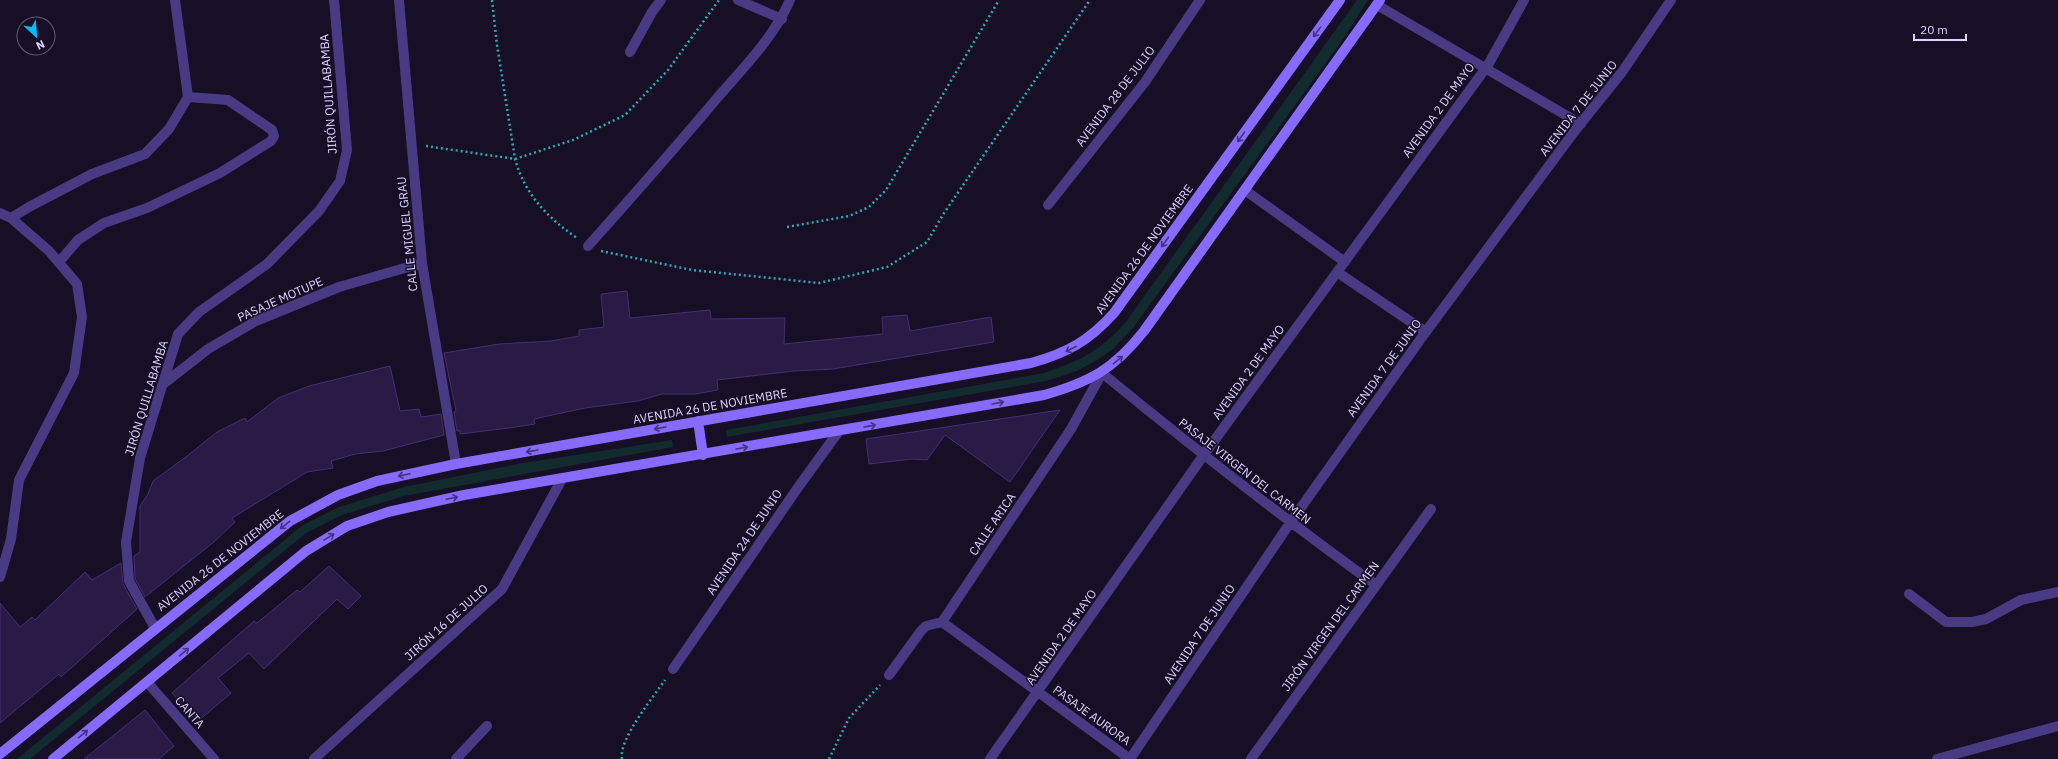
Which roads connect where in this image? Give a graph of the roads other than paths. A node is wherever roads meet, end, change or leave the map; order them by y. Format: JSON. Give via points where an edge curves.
{"nodes":[{"id":1,"x":175,"y":0,"type":"edge"},
{"id":2,"x":334,"y":0,"type":"edge"},
{"id":3,"x":399,"y":0,"type":"edge"},
{"id":4,"x":661,"y":0,"type":"edge"},
{"id":5,"x":738,"y":0,"type":"edge"},
{"id":6,"x":790,"y":0,"type":"edge"},
{"id":7,"x":1200,"y":0,"type":"edge"},
{"id":8,"x":1340,"y":0,"type":"edge"},
{"id":9,"x":1524,"y":0,"type":"edge"},
{"id":10,"x":1671,"y":0,"type":"edge"},
{"id":11,"x":1379,"y":2,"type":"edge"},
{"id":12,"x":782,"y":19,"type":"junction"},
{"id":13,"x":630,"y":52,"type":"dead end"},
{"id":14,"x":1484,"y":69,"type":"junction"},
{"id":15,"x":188,"y":97,"type":"junction"},
{"id":16,"x":1580,"y":124,"type":"junction"},
{"id":17,"x":1246,"y":191,"type":"junction"},
{"id":18,"x":1048,"y":205,"type":"dead end"},
{"id":19,"x":0,"y":213,"type":"edge"},
{"id":20,"x":11,"y":218,"type":"junction"},
{"id":21,"x":588,"y":246,"type":"road end"},
{"id":22,"x":59,"y":262,"type":"junction"},
{"id":23,"x":1345,"y":262,"type":"junction"},
{"id":24,"x":422,"y":263,"type":"junction"},
{"id":25,"x":1337,"y":272,"type":"junction"},
{"id":26,"x":1426,"y":332,"type":"junction"},
{"id":27,"x":1102,"y":373,"type":"junction"},
{"id":28,"x":162,"y":385,"type":"junction"},
{"id":29,"x":698,"y":421,"type":"junction"},
{"id":30,"x":839,"y":431,"type":"junction"},
{"id":31,"x":703,"y":455,"type":"junction"},
{"id":32,"x":1203,"y":456,"type":"junction"},
{"id":33,"x":456,"y":464,"type":"junction"},
{"id":34,"x":562,"y":479,"type":"junction"},
{"id":35,"x":1431,"y":509,"type":"dead end"},
{"id":36,"x":1290,"y":523,"type":"junction"},
{"id":37,"x":0,"y":577,"type":"edge"},
{"id":38,"x":1376,"y":585,"type":"junction"},
{"id":39,"x":2058,"y":592,"type":"edge"},
{"id":40,"x":1909,"y":594,"type":"dead end"},
{"id":41,"x":942,"y":622,"type":"junction"},
{"id":42,"x":156,"y":628,"type":"junction"},
{"id":43,"x":673,"y":670,"type":"road end"},
{"id":44,"x":889,"y":676,"type":"road end"},
{"id":45,"x":147,"y":682,"type":"junction"},
{"id":46,"x":1039,"y":692,"type":"junction"},
{"id":47,"x":487,"y":726,"type":"dead end"},
{"id":48,"x":2058,"y":726,"type":"edge"},
{"id":49,"x":0,"y":754,"type":"edge"},
{"id":50,"x":53,"y":759,"type":"edge"},
{"id":51,"x":214,"y":759,"type":"edge"},
{"id":52,"x":314,"y":759,"type":"edge"},
{"id":53,"x":456,"y":759,"type":"edge"},
{"id":54,"x":990,"y":759,"type":"edge"},
{"id":55,"x":1130,"y":759,"type":"edge"},
{"id":56,"x":1251,"y":759,"type":"edge"},
{"id":57,"x":1937,"y":759,"type":"edge"}],
"edges":[{"from":1,"to":15,"type":"street"},
{"from":2,"to":28,"type":"street","name":"JIRÓN QUILLABAMBA","via":[[347,150],[340,181],[319,211],[267,264],[199,312],[178,334]]},
{"from":3,"to":24,"type":"street","name":"CALLE MIGUEL GRAU"},
{"from":4,"to":13,"type":"street"},
{"from":5,"to":12,"type":"street"},
{"from":6,"to":12,"type":"street"},
{"from":7,"to":18,"type":"street","name":"AVENIDA 28 DE JULIO","via":[[1144,82]]},
{"from":8,"to":29,"type":"main road","name":"AVENIDA 26 DE NOVIEMBRE","one_way":true,"via":[[1114,313],[1100,329],[1080,344],[1056,356],[1031,363]]},
{"from":9,"to":14,"type":"street","name":"AVENIDA 2 DE MAYO"},
{"from":10,"to":16,"type":"street","name":"AVENIDA 7 DE JUNIO","via":[[1622,72]]},
{"from":11,"to":14,"type":"street"},
{"from":11,"to":17,"type":"main road"},
{"from":12,"to":21,"type":"street","via":[[750,60]]},
{"from":14,"to":16,"type":"street"},
{"from":14,"to":23,"type":"street","name":"AVENIDA 2 DE MAYO"},
{"from":15,"to":20,"type":"street","via":[[169,129],[145,154],[92,174]]},
{"from":15,"to":22,"type":"street","via":[[228,100],[272,130],[274,136],[271,141],[220,173],[146,208],[104,223],[78,240]]},
{"from":16,"to":26,"type":"street","name":"AVENIDA 7 DE JUNIO"},
{"from":17,"to":23,"type":"street"},
{"from":27,"to":17,"type":"main road","one_way":true,"via":[[1132,347]]},
{"from":19,"to":20,"type":"street"},
{"from":20,"to":22,"type":"street"},
{"from":22,"to":37,"type":"street","via":[[78,284],[82,317],[74,373],[19,480],[11,539]]},
{"from":23,"to":25,"type":"street","name":"AVENIDA 2 DE MAYO"},
{"from":24,"to":28,"type":"street","name":"PASAJE MOTUPE","via":[[339,287],[256,321],[208,349]]},
{"from":24,"to":33,"type":"street","name":"CALLE MIGUEL GRAU"},
{"from":25,"to":26,"type":"street"},
{"from":25,"to":32,"type":"street","name":"AVENIDA 2 DE MAYO"},
{"from":26,"to":36,"type":"street","name":"AVENIDA 7 DE JUNIO"},
{"from":30,"to":27,"type":"main road","one_way":true,"via":[[1044,395],[1076,386]]},
{"from":27,"to":32,"type":"street","name":"PASAJE VIRGEN DEL CARMEN"},
{"from":27,"to":41,"type":"street","name":"CALLE ARICA","via":[[1071,429]]},
{"from":28,"to":42,"type":"street","name":"JIRÓN QUILLABAMBA","via":[[140,458],[126,542],[129,581]]},
{"from":29,"to":31,"type":"main road"},
{"from":29,"to":33,"type":"main road","name":"AVENIDA 26 DE NOVIEMBRE","one_way":true},
{"from":31,"to":30,"type":"main road","one_way":true},
{"from":30,"to":43,"type":"street","name":"AVENIDA 24 DE JUNIO"},
{"from":31,"to":34,"type":"main road"},
{"from":32,"to":36,"type":"street","name":"PASAJE VIRGEN DEL CARMEN"},
{"from":32,"to":46,"type":"street","name":"AVENIDA 2 DE MAYO"},
{"from":33,"to":42,"type":"main road","name":"AVENIDA 26 DE NOVIEMBRE","one_way":true,"via":[[377,482],[338,495],[290,521]]},
{"from":45,"to":34,"type":"main road","one_way":true,"via":[[306,551],[347,526],[388,512],[441,500]]},
{"from":34,"to":52,"type":"street","name":"JIRÓN 16 DE JULIO","via":[[502,589]]},
{"from":35,"to":38,"type":"street","name":"JIRÓN VIRGEN DEL CARMEN"},
{"from":36,"to":38,"type":"street","name":"PASAJE VIRGEN DEL CARMEN"},
{"from":36,"to":55,"type":"street","name":"AVENIDA 7 DE JUNIO"},
{"from":38,"to":56,"type":"street","name":"JIRÓN VIRGEN DEL CARMEN"},
{"from":39,"to":40,"type":"street","via":[[2021,600],[1986,619],[1966,622],[1946,622]]},
{"from":41,"to":44,"type":"street","via":[[926,626],[921,631]]},
{"from":41,"to":46,"type":"street","name":"PASAJE AURORA"},
{"from":42,"to":49,"type":"main road","name":"AVENIDA 26 DE NOVIEMBRE"},
{"from":50,"to":45,"type":"main road","one_way":true},
{"from":45,"to":51,"type":"street","name":"CANTA"},
{"from":46,"to":54,"type":"street","name":"AVENIDA 2 DE MAYO"},
{"from":46,"to":55,"type":"street","name":"PASAJE AURORA"},
{"from":47,"to":53,"type":"street"},
{"from":48,"to":57,"type":"street"}]}
